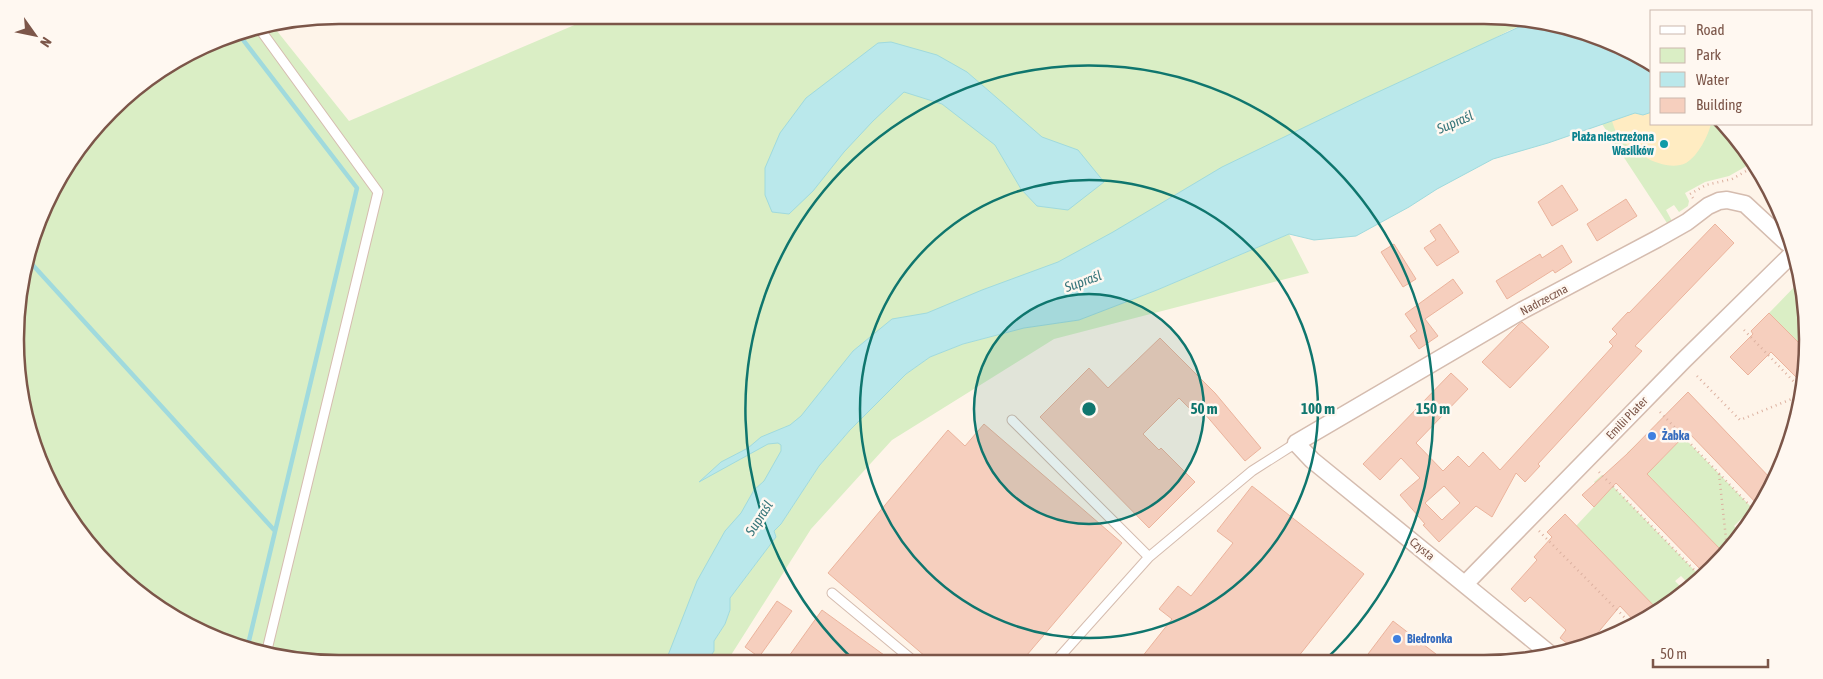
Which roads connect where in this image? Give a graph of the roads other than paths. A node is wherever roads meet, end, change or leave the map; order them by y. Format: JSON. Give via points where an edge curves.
{"nodes":[{"id":1,"x":263,"y":34,"type":"edge"},
{"id":2,"x":1783,"y":240,"type":"edge"},
{"id":3,"x":1788,"y":258,"type":"edge"},
{"id":4,"x":1012,"y":420,"type":"dead end"},
{"id":5,"x":1296,"y":443,"type":"junction"},
{"id":6,"x":1149,"y":557,"type":"junction"},
{"id":7,"x":1465,"y":584,"type":"junction"},
{"id":8,"x":832,"y":593,"type":"dead end"},
{"id":9,"x":268,"y":646,"type":"edge"},
{"id":10,"x":1544,"y":649,"type":"edge"},
{"id":11,"x":906,"y":655,"type":"edge"},
{"id":12,"x":1060,"y":655,"type":"edge"}],
"edges":[{"from":1,"to":9,"type":"lane","via":[[378,192]]},
{"from":2,"to":5,"type":"street","name":"Nadrzeczna","via":[[1744,204],[1719,201],[1658,239],[1523,310]]},
{"from":3,"to":7,"type":"street","name":"Emilii Plater","via":[[1683,360]]},
{"from":4,"to":6,"type":"lane"},
{"from":5,"to":6,"type":"lane","via":[[1252,471]]},
{"from":5,"to":7,"type":"street","name":"Czysta","via":[[1312,460]]},
{"from":6,"to":12,"type":"lane"},
{"from":7,"to":10,"type":"street","name":"Czysta"},
{"from":8,"to":11,"type":"lane"}]}
